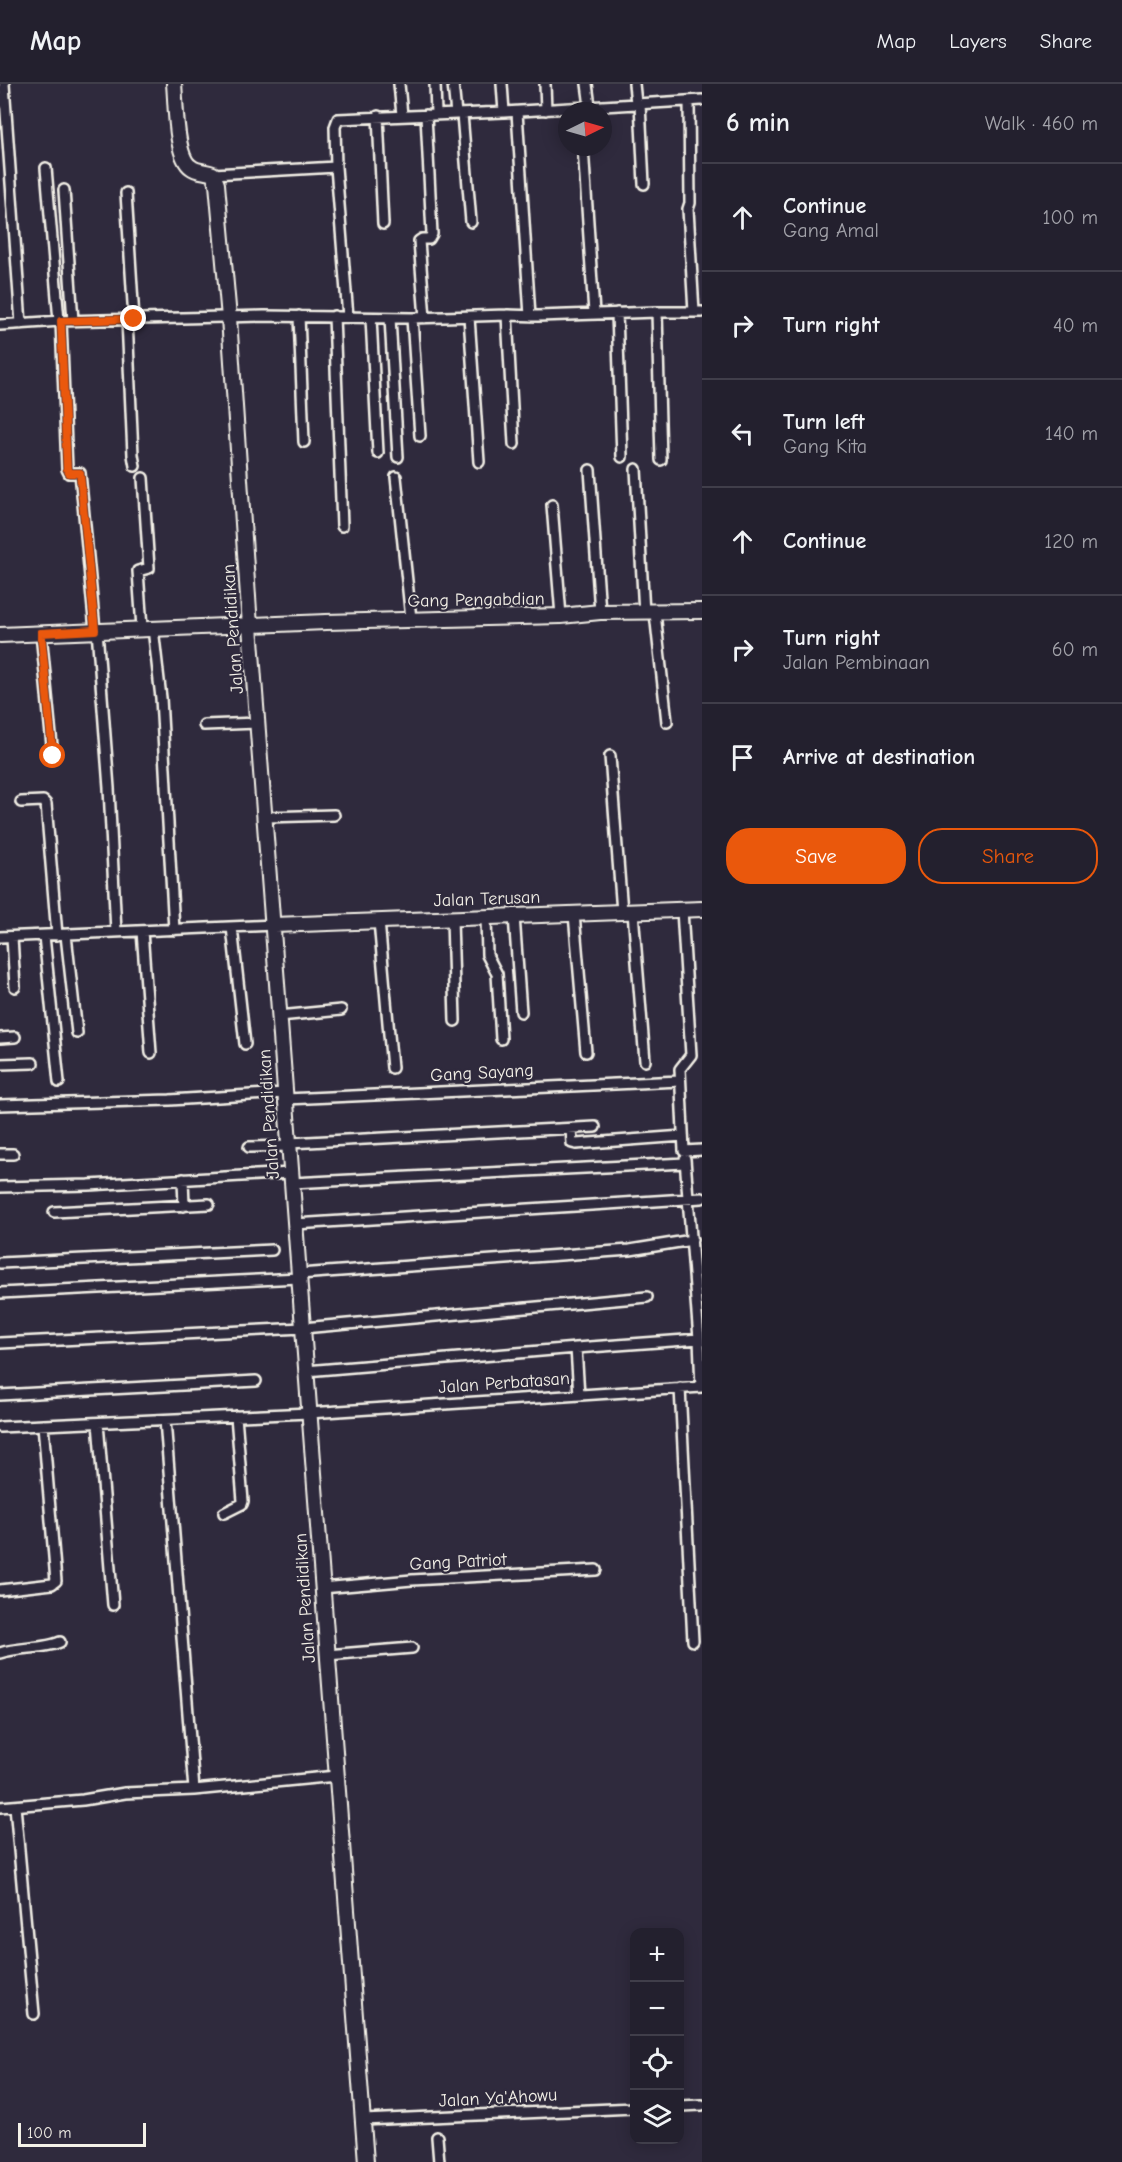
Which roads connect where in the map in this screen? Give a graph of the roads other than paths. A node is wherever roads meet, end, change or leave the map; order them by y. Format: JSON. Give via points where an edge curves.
{"nodes":[{"id":1,"x":4,"y":84,"type":"edge"},
{"id":2,"x":174,"y":84,"type":"edge"},
{"id":3,"x":399,"y":84,"type":"edge"},
{"id":4,"x":435,"y":84,"type":"edge"},
{"id":5,"x":453,"y":84,"type":"edge"},
{"id":6,"x":502,"y":84,"type":"edge"},
{"id":7,"x":545,"y":84,"type":"edge"},
{"id":8,"x":587,"y":84,"type":"edge"},
{"id":9,"x":634,"y":84,"type":"edge"},
{"id":10,"x":702,"y":100,"type":"edge"},
{"id":11,"x":689,"y":101,"type":"junction"},
{"id":12,"x":585,"y":102,"type":"edge"},
{"id":13,"x":638,"y":103,"type":"junction"},
{"id":14,"x":612,"y":105,"type":"edge"},
{"id":15,"x":558,"y":109,"type":"edge"},
{"id":16,"x":546,"y":110,"type":"junction"},
{"id":17,"x":504,"y":112,"type":"junction"},
{"id":18,"x":517,"y":112,"type":"junction"},
{"id":19,"x":436,"y":114,"type":"junction"},
{"id":20,"x":459,"y":114,"type":"junction"},
{"id":21,"x":402,"y":115,"type":"junction"},
{"id":22,"x":426,"y":115,"type":"junction"},
{"id":23,"x":378,"y":116,"type":"junction"},
{"id":24,"x":584,"y":156,"type":"edge"},
{"id":25,"x":336,"y":167,"type":"junction"},
{"id":26,"x":46,"y":168,"type":"dead end"},
{"id":27,"x":213,"y":174,"type":"junction"},
{"id":28,"x":644,"y":184,"type":"dead end"},
{"id":29,"x":64,"y":190,"type":"dead end"},
{"id":30,"x":126,"y":193,"type":"dead end"},
{"id":31,"x":471,"y":222,"type":"dead end"},
{"id":32,"x":383,"y":224,"type":"dead end"},
{"id":33,"x":657,"y":312,"type":"junction"},
{"id":34,"x":698,"y":312,"type":"edge"},
{"id":35,"x":616,"y":313,"type":"junction"},
{"id":36,"x":594,"y":314,"type":"junction"},
{"id":37,"x":507,"y":315,"type":"junction"},
{"id":38,"x":530,"y":315,"type":"junction"},
{"id":39,"x":299,"y":316,"type":"junction"},
{"id":40,"x":334,"y":316,"type":"junction"},
{"id":41,"x":469,"y":316,"type":"junction"},
{"id":42,"x":348,"y":317,"type":"junction"},
{"id":43,"x":229,"y":318,"type":"junction"},
{"id":44,"x":371,"y":318,"type":"junction"},
{"id":45,"x":390,"y":318,"type":"junction"},
{"id":46,"x":412,"y":318,"type":"junction"},
{"id":47,"x":425,"y":318,"type":"junction"},
{"id":48,"x":131,"y":319,"type":"junction"},
{"id":49,"x":60,"y":321,"type":"junction"},
{"id":50,"x":73,"y":321,"type":"junction"},
{"id":51,"x":21,"y":324,"type":"junction"},
{"id":52,"x":0,"y":325,"type":"edge"},
{"id":53,"x":420,"y":436,"type":"dead end"},
{"id":54,"x":304,"y":442,"type":"dead end"},
{"id":55,"x":514,"y":444,"type":"dead end"},
{"id":56,"x":378,"y":453,"type":"dead end"},
{"id":57,"x":622,"y":457,"type":"dead end"},
{"id":58,"x":398,"y":458,"type":"dead end"},
{"id":59,"x":661,"y":460,"type":"dead end"},
{"id":60,"x":479,"y":462,"type":"dead end"},
{"id":61,"x":135,"y":466,"type":"dead end"},
{"id":62,"x":636,"y":469,"type":"dead end"},
{"id":63,"x":590,"y":470,"type":"dead end"},
{"id":64,"x":396,"y":477,"type":"dead end"},
{"id":65,"x":143,"y":478,"type":"dead end"},
{"id":66,"x":552,"y":505,"type":"dead end"},
{"id":67,"x":342,"y":526,"type":"dead end"},
{"id":68,"x":702,"y":611,"type":"edge"},
{"id":69,"x":600,"y":612,"type":"junction"},
{"id":70,"x":650,"y":613,"type":"junction"},
{"id":71,"x":561,"y":616,"type":"junction"},
{"id":72,"x":414,"y":619,"type":"junction"},
{"id":73,"x":250,"y":626,"type":"junction"},
{"id":74,"x":147,"y":628,"type":"junction"},
{"id":75,"x":96,"y":630,"type":"junction"},
{"id":76,"x":41,"y":633,"type":"junction"},
{"id":77,"x":0,"y":634,"type":"edge"},
{"id":78,"x":667,"y":722,"type":"dead end"},
{"id":79,"x":258,"y":723,"type":"junction"},
{"id":80,"x":204,"y":725,"type":"dead end"},
{"id":81,"x":53,"y":756,"type":"dead end"},
{"id":82,"x":610,"y":756,"type":"dead end"},
{"id":83,"x":21,"y":802,"type":"dead end"},
{"id":84,"x":334,"y":815,"type":"dead end"},
{"id":85,"x":266,"y":817,"type":"junction"},
{"id":86,"x":702,"y":909,"type":"edge"},
{"id":87,"x":682,"y":910,"type":"junction"},
{"id":88,"x":628,"y":912,"type":"junction"},
{"id":89,"x":574,"y":914,"type":"junction"},
{"id":90,"x":514,"y":916,"type":"junction"},
{"id":91,"x":486,"y":917,"type":"junction"},
{"id":92,"x":452,"y":919,"type":"junction"},
{"id":93,"x":379,"y":921,"type":"junction"},
{"id":94,"x":274,"y":925,"type":"junction"},
{"id":95,"x":232,"y":927,"type":"junction"},
{"id":96,"x":174,"y":930,"type":"junction"},
{"id":97,"x":142,"y":931,"type":"junction"},
{"id":98,"x":116,"y":932,"type":"junction"},
{"id":99,"x":62,"y":935,"type":"junction"},
{"id":100,"x":44,"y":936,"type":"junction"},
{"id":101,"x":0,"y":937,"type":"edge"},
{"id":102,"x":12,"y":937,"type":"junction"},
{"id":103,"x":15,"y":987,"type":"dead end"},
{"id":104,"x":341,"y":1010,"type":"dead end"},
{"id":105,"x":521,"y":1012,"type":"dead end"},
{"id":106,"x":279,"y":1016,"type":"junction"},
{"id":107,"x":455,"y":1021,"type":"dead end"},
{"id":108,"x":76,"y":1033,"type":"dead end"},
{"id":109,"x":15,"y":1037,"type":"dead end"},
{"id":110,"x":0,"y":1038,"type":"edge"},
{"id":111,"x":501,"y":1039,"type":"dead end"},
{"id":112,"x":245,"y":1044,"type":"dead end"},
{"id":113,"x":586,"y":1052,"type":"dead end"},
{"id":114,"x":151,"y":1053,"type":"dead end"},
{"id":115,"x":645,"y":1062,"type":"dead end"},
{"id":116,"x":33,"y":1063,"type":"dead end"},
{"id":117,"x":0,"y":1064,"type":"edge"},
{"id":118,"x":392,"y":1068,"type":"dead end"},
{"id":119,"x":680,"y":1081,"type":"junction"},
{"id":120,"x":58,"y":1082,"type":"dead end"},
{"id":121,"x":285,"y":1096,"type":"junction"},
{"id":122,"x":0,"y":1105,"type":"edge"},
{"id":123,"x":595,"y":1127,"type":"dead end"},
{"id":124,"x":571,"y":1129,"type":"junction"},
{"id":125,"x":683,"y":1136,"type":"junction"},
{"id":126,"x":289,"y":1145,"type":"junction"},
{"id":127,"x":249,"y":1147,"type":"dead end"},
{"id":128,"x":702,"y":1150,"type":"edge"},
{"id":129,"x":684,"y":1151,"type":"junction"},
{"id":130,"x":13,"y":1154,"type":"dead end"},
{"id":131,"x":0,"y":1155,"type":"edge"},
{"id":132,"x":685,"y":1163,"type":"junction"},
{"id":133,"x":291,"y":1178,"type":"junction"},
{"id":134,"x":183,"y":1179,"type":"junction"},
{"id":135,"x":0,"y":1188,"type":"edge"},
{"id":136,"x":702,"y":1198,"type":"edge"},
{"id":137,"x":689,"y":1200,"type":"junction"},
{"id":138,"x":209,"y":1204,"type":"dead end"},
{"id":139,"x":184,"y":1206,"type":"junction"},
{"id":140,"x":54,"y":1212,"type":"dead end"},
{"id":141,"x":295,"y":1224,"type":"junction"},
{"id":142,"x":692,"y":1240,"type":"junction"},
{"id":143,"x":272,"y":1250,"type":"dead end"},
{"id":144,"x":697,"y":1255,"type":"edge"},
{"id":145,"x":0,"y":1263,"type":"edge"},
{"id":146,"x":299,"y":1276,"type":"junction"},
{"id":147,"x":0,"y":1293,"type":"edge"},
{"id":148,"x":647,"y":1297,"type":"dead end"},
{"id":149,"x":303,"y":1328,"type":"junction"},
{"id":150,"x":699,"y":1339,"type":"junction"},
{"id":151,"x":0,"y":1343,"type":"edge"},
{"id":152,"x":576,"y":1348,"type":"junction"},
{"id":153,"x":306,"y":1371,"type":"junction"},
{"id":154,"x":256,"y":1382,"type":"dead end"},
{"id":155,"x":701,"y":1387,"type":"edge"},
{"id":156,"x":680,"y":1388,"type":"junction"},
{"id":157,"x":0,"y":1395,"type":"edge"},
{"id":158,"x":579,"y":1395,"type":"junction"},
{"id":159,"x":309,"y":1413,"type":"junction"},
{"id":160,"x":236,"y":1416,"type":"junction"},
{"id":161,"x":165,"y":1420,"type":"junction"},
{"id":162,"x":98,"y":1423,"type":"junction"},
{"id":163,"x":43,"y":1425,"type":"junction"},
{"id":164,"x":0,"y":1427,"type":"edge"},
{"id":165,"x":224,"y":1513,"type":"dead end"},
{"id":166,"x":596,"y":1570,"type":"dead end"},
{"id":167,"x":322,"y":1588,"type":"junction"},
{"id":168,"x":0,"y":1590,"type":"edge"},
{"id":169,"x":112,"y":1605,"type":"dead end"},
{"id":170,"x":693,"y":1641,"type":"dead end"},
{"id":171,"x":60,"y":1642,"type":"dead end"},
{"id":172,"x":412,"y":1648,"type":"dead end"},
{"id":173,"x":0,"y":1653,"type":"edge"},
{"id":174,"x":327,"y":1655,"type":"junction"},
{"id":175,"x":336,"y":1776,"type":"junction"},
{"id":176,"x":194,"y":1790,"type":"junction"},
{"id":177,"x":15,"y":1806,"type":"junction"},
{"id":178,"x":0,"y":1807,"type":"edge"},
{"id":179,"x":33,"y":2014,"type":"dead end"},
{"id":180,"x":702,"y":2105,"type":"edge"},
{"id":181,"x":684,"y":2106,"type":"edge"},
{"id":182,"x":630,"y":2108,"type":"edge"},
{"id":183,"x":363,"y":2120,"type":"junction"},
{"id":184,"x":437,"y":2137,"type":"dead end"},
{"id":185,"x":366,"y":2162,"type":"edge"},
{"id":186,"x":439,"y":2162,"type":"edge"}],
"edges":[{"from":1,"to":51,"type":"street"},
{"from":2,"to":27,"type":"main road","via":[[183,159],[191,168]]},
{"from":3,"to":21,"type":"street"},
{"from":4,"to":19,"type":"street"},
{"from":5,"to":20,"type":"street"},
{"from":6,"to":17,"type":"street"},
{"from":7,"to":16,"type":"street"},
{"from":8,"to":12,"type":"street"},
{"from":9,"to":13,"type":"street"},
{"from":10,"to":11,"type":"street"},
{"from":11,"to":13,"type":"street"},
{"from":11,"to":34,"type":"street","via":[[688,209]]},
{"from":13,"to":14,"type":"street"},
{"from":13,"to":28,"type":"street"},
{"from":15,"to":16,"type":"street"},
{"from":16,"to":18,"type":"street"},
{"from":17,"to":18,"type":"street"},
{"from":17,"to":20,"type":"street"},
{"from":18,"to":38,"type":"street"},
{"from":19,"to":20,"type":"street"},
{"from":19,"to":22,"type":"street"},
{"from":20,"to":31,"type":"street"},
{"from":21,"to":22,"type":"street"},
{"from":21,"to":23,"type":"street"},
{"from":22,"to":47,"type":"street","via":[[432,234],[419,241]]},
{"from":23,"to":25,"type":"street","via":[[337,120]]},
{"from":23,"to":32,"type":"street"},
{"from":24,"to":36,"type":"street"},
{"from":25,"to":27,"type":"street"},
{"from":25,"to":42,"type":"street"},
{"from":26,"to":49,"type":"street"},
{"from":27,"to":43,"type":"main road","name":"Jalan Pendidikan"},
{"from":29,"to":50,"type":"street"},
{"from":30,"to":48,"type":"street"},
{"from":33,"to":34,"type":"street"},
{"from":33,"to":35,"type":"street"},
{"from":33,"to":59,"type":"street"},
{"from":35,"to":36,"type":"street"},
{"from":35,"to":57,"type":"street"},
{"from":36,"to":38,"type":"street"},
{"from":37,"to":38,"type":"street"},
{"from":37,"to":41,"type":"street"},
{"from":37,"to":55,"type":"street"},
{"from":39,"to":40,"type":"street"},
{"from":39,"to":43,"type":"street"},
{"from":39,"to":54,"type":"street"},
{"from":40,"to":42,"type":"street"},
{"from":40,"to":67,"type":"street"},
{"from":41,"to":47,"type":"street"},
{"from":41,"to":60,"type":"street"},
{"from":42,"to":44,"type":"street"},
{"from":43,"to":48,"type":"street"},
{"from":43,"to":73,"type":"main road","name":"Jalan Pendidikan"},
{"from":44,"to":45,"type":"street"},
{"from":44,"to":56,"type":"street"},
{"from":45,"to":46,"type":"street"},
{"from":45,"to":58,"type":"street"},
{"from":46,"to":47,"type":"street"},
{"from":46,"to":53,"type":"street"},
{"from":48,"to":50,"type":"street"},
{"from":48,"to":61,"type":"street"},
{"from":49,"to":50,"type":"street"},
{"from":49,"to":51,"type":"street"},
{"from":49,"to":75,"type":"street","via":[[67,469],[69,473],[80,473]]},
{"from":51,"to":52,"type":"street"},
{"from":62,"to":70,"type":"street"},
{"from":63,"to":69,"type":"street"},
{"from":64,"to":72,"type":"street"},
{"from":65,"to":74,"type":"street","via":[[149,568],[138,571]]},
{"from":66,"to":71,"type":"street"},
{"from":68,"to":70,"type":"main road","name":"Gang Pengabdian"},
{"from":69,"to":70,"type":"main road","name":"Gang Pengabdian"},
{"from":69,"to":71,"type":"main road","name":"Gang Pengabdian"},
{"from":70,"to":78,"type":"street"},
{"from":71,"to":72,"type":"main road","name":"Gang Pengabdian"},
{"from":72,"to":73,"type":"main road","name":"Gang Pengabdian"},
{"from":73,"to":74,"type":"main road","name":"Gang Pengabdian"},
{"from":73,"to":79,"type":"main road","name":"Jalan Pendidikan"},
{"from":74,"to":75,"type":"main road","name":"Gang Pengabdian"},
{"from":74,"to":96,"type":"street","via":[[161,698]]},
{"from":75,"to":76,"type":"main road","name":"Gang Pengabdian"},
{"from":75,"to":98,"type":"street"},
{"from":76,"to":77,"type":"main road","name":"Gang Pengabdian"},
{"from":76,"to":81,"type":"street"},
{"from":79,"to":80,"type":"street"},
{"from":79,"to":85,"type":"main road","name":"Jalan Pendidikan"},
{"from":82,"to":88,"type":"street"},
{"from":83,"to":99,"type":"street","via":[[46,804]]},
{"from":84,"to":85,"type":"street"},
{"from":85,"to":94,"type":"main road","name":"Jalan Pendidikan"},
{"from":86,"to":87,"type":"main road","name":"Jalan Terusan"},
{"from":87,"to":88,"type":"main road","name":"Jalan Terusan"},
{"from":87,"to":119,"type":"street","via":[[691,1055],[680,1069]]},
{"from":88,"to":89,"type":"main road","name":"Jalan Terusan"},
{"from":88,"to":115,"type":"street"},
{"from":89,"to":90,"type":"main road","name":"Jalan Terusan"},
{"from":89,"to":113,"type":"street"},
{"from":90,"to":91,"type":"main road","name":"Jalan Terusan"},
{"from":90,"to":105,"type":"street"},
{"from":91,"to":92,"type":"main road","name":"Jalan Terusan"},
{"from":91,"to":111,"type":"street","via":[[487,955],[496,974]]},
{"from":92,"to":93,"type":"main road","name":"Jalan Terusan"},
{"from":92,"to":107,"type":"street"},
{"from":93,"to":94,"type":"main road","name":"Jalan Terusan"},
{"from":93,"to":118,"type":"street"},
{"from":94,"to":95,"type":"street"},
{"from":94,"to":106,"type":"main road","name":"Jalan Pendidikan"},
{"from":95,"to":96,"type":"street"},
{"from":95,"to":112,"type":"street"},
{"from":96,"to":97,"type":"street"},
{"from":97,"to":98,"type":"street"},
{"from":97,"to":114,"type":"street"},
{"from":98,"to":99,"type":"street"},
{"from":99,"to":100,"type":"street"},
{"from":99,"to":108,"type":"street"},
{"from":100,"to":102,"type":"street"},
{"from":100,"to":120,"type":"street"},
{"from":101,"to":102,"type":"street"},
{"from":102,"to":103,"type":"street"},
{"from":104,"to":106,"type":"street"},
{"from":106,"to":121,"type":"main road","name":"Jalan Pendidikan"},
{"from":109,"to":110,"type":"street"},
{"from":116,"to":117,"type":"street"},
{"from":119,"to":121,"type":"street","name":"Gang Sayang"},
{"from":119,"to":125,"type":"street"},
{"from":121,"to":122,"type":"street","name":"Gang Sayang"},
{"from":121,"to":126,"type":"main road","name":"Jalan Pendidikan"},
{"from":123,"to":124,"type":"street"},
{"from":124,"to":125,"type":"street","via":[[576,1144]]},
{"from":124,"to":126,"type":"street"},
{"from":125,"to":129,"type":"street"},
{"from":126,"to":127,"type":"street"},
{"from":126,"to":133,"type":"main road","name":"Jalan Pendidikan"},
{"from":128,"to":129,"type":"street"},
{"from":129,"to":132,"type":"street"},
{"from":130,"to":131,"type":"street"},
{"from":132,"to":133,"type":"street"},
{"from":132,"to":137,"type":"street"},
{"from":133,"to":134,"type":"street"},
{"from":133,"to":141,"type":"main road","name":"Jalan Pendidikan"},
{"from":134,"to":135,"type":"street"},
{"from":134,"to":139,"type":"street"},
{"from":136,"to":137,"type":"street"},
{"from":137,"to":141,"type":"street"},
{"from":137,"to":142,"type":"street"},
{"from":138,"to":139,"type":"street"},
{"from":139,"to":140,"type":"street"},
{"from":141,"to":146,"type":"main road","name":"Jalan Pendidikan"},
{"from":142,"to":144,"type":"street"},
{"from":142,"to":146,"type":"street","via":[[630,1250]]},
{"from":143,"to":145,"type":"street"},
{"from":144,"to":150,"type":"street"},
{"from":146,"to":147,"type":"street"},
{"from":146,"to":149,"type":"main road","name":"Jalan Pendidikan"},
{"from":148,"to":149,"type":"street"},
{"from":149,"to":151,"type":"street"},
{"from":149,"to":153,"type":"main road","name":"Jalan Pendidikan"},
{"from":150,"to":152,"type":"street"},
{"from":150,"to":155,"type":"street"},
{"from":152,"to":153,"type":"street"},
{"from":152,"to":158,"type":"street"},
{"from":153,"to":159,"type":"main road","name":"Jalan Pendidikan"},
{"from":154,"to":157,"type":"street"},
{"from":155,"to":156,"type":"street","name":"Jalan Perbatasan"},
{"from":156,"to":158,"type":"street","name":"Jalan Perbatasan"},
{"from":156,"to":170,"type":"street"},
{"from":158,"to":159,"type":"street","name":"Jalan Perbatasan"},
{"from":159,"to":160,"type":"street","name":"Jalan Perbatasan"},
{"from":159,"to":167,"type":"main road","name":"Jalan Pendidikan"},
{"from":160,"to":161,"type":"street","name":"Jalan Perbatasan"},
{"from":160,"to":165,"type":"street","via":[[243,1501]]},
{"from":161,"to":162,"type":"street","name":"Jalan Perbatasan"},
{"from":161,"to":176,"type":"street"},
{"from":162,"to":163,"type":"street","name":"Jalan Perbatasan"},
{"from":162,"to":169,"type":"street"},
{"from":163,"to":164,"type":"street","name":"Jalan Perbatasan"},
{"from":163,"to":168,"type":"street","via":[[56,1581]]},
{"from":166,"to":167,"type":"street","name":"Gang Patriot"},
{"from":167,"to":174,"type":"main road","name":"Jalan Pendidikan"},
{"from":171,"to":173,"type":"street"},
{"from":172,"to":174,"type":"street"},
{"from":174,"to":175,"type":"main road","name":"Jalan Pendidikan"},
{"from":175,"to":176,"type":"street"},
{"from":175,"to":183,"type":"main road","name":"Jalan Pendidikan"},
{"from":176,"to":177,"type":"street","via":[[124,1793]]},
{"from":177,"to":178,"type":"street"},
{"from":177,"to":179,"type":"street"},
{"from":180,"to":181,"type":"street"},
{"from":182,"to":183,"type":"street","name":"Jalan Ya'Ahowu"},
{"from":183,"to":185,"type":"main road","name":"Jalan Pendidikan"},
{"from":184,"to":186,"type":"street"}]}
